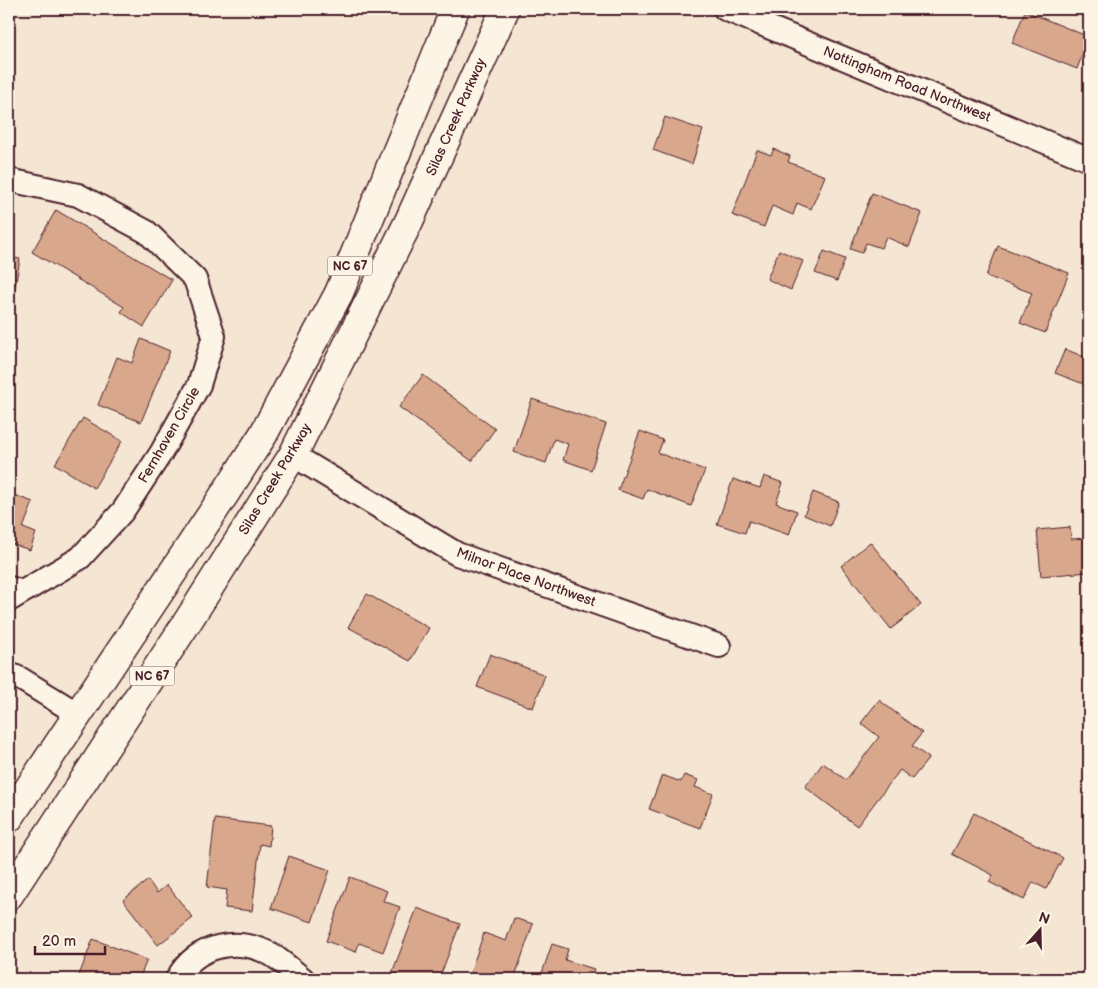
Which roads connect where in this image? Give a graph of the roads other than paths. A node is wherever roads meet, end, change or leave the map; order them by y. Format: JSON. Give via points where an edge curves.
{"nodes":[{"id":1,"x":455,"y":9,"type":"edge"},
{"id":2,"x":505,"y":9,"type":"edge"},
{"id":3,"x":725,"y":9,"type":"edge"},
{"id":4,"x":1089,"y":160,"type":"edge"},
{"id":5,"x":9,"y":180,"type":"edge"},
{"id":6,"x":293,"y":455,"type":"junction"},
{"id":7,"x":19,"y":585,"type":"edge"},
{"id":8,"x":9,"y":600,"type":"edge"},
{"id":9,"x":719,"y":646,"type":"dead end"},
{"id":10,"x":9,"y":674,"type":"edge"},
{"id":11,"x":78,"y":714,"type":"junction"},
{"id":12,"x":9,"y":818,"type":"edge"},
{"id":13,"x":9,"y":895,"type":"edge"},
{"id":14,"x":177,"y":979,"type":"edge"},
{"id":15,"x":303,"y":979,"type":"edge"}],
"edges":[{"from":1,"to":11,"type":"main road","number":"NC 67","via":[[339,293],[263,435]]},
{"from":2,"to":6,"type":"main road","name":"Silas Creek Parkway","number":"NC 67","via":[[409,221]]},
{"from":3,"to":4,"type":"street","name":"Nottingham Road Northwest"},
{"from":5,"to":7,"type":"street","name":"Fernhaven Circle","via":[[78,195],[147,232],[195,279],[214,336],[199,385],[162,453],[123,511],[80,558]]},
{"from":6,"to":9,"type":"street","name":"Milnor Place Northwest","via":[[457,554]]},
{"from":6,"to":13,"type":"main road","name":"Silas Creek Parkway","number":"NC 67"},
{"from":7,"to":8,"type":"street","name":"Fernhaven Circle"},
{"from":10,"to":11,"type":"street"},
{"from":11,"to":12,"type":"main road","number":"NC 67"},
{"from":14,"to":15,"type":"street","via":[[201,952],[232,944],[253,947],[272,956]]}]}
